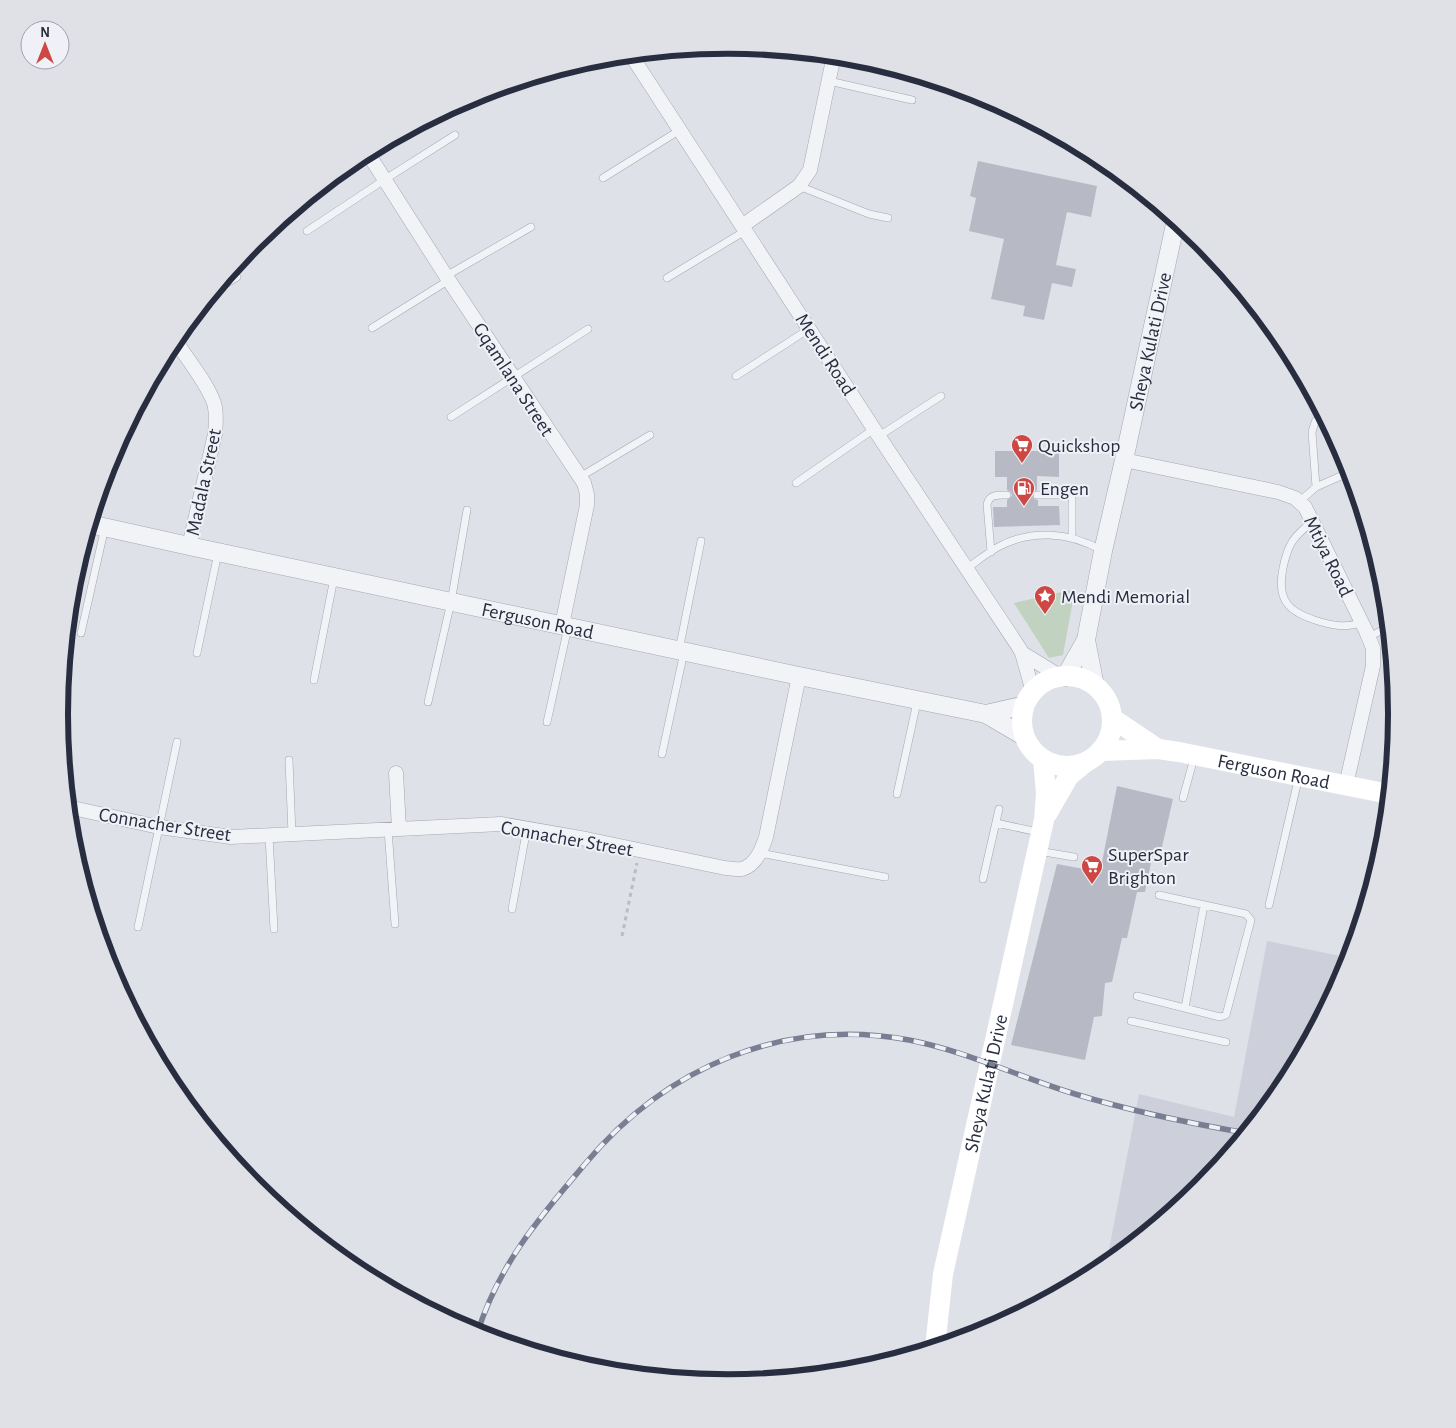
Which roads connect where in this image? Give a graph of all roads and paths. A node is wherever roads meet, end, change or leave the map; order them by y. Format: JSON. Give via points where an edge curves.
{"nodes":[{"id":1,"x":635,"y":60,"type":"edge"},
{"id":2,"x":833,"y":62,"type":"edge"},
{"id":3,"x":829,"y":81,"type":"junction"},
{"id":4,"x":912,"y":100,"type":"dead end"},
{"id":5,"x":680,"y":130,"type":"junction"},
{"id":6,"x":455,"y":136,"type":"dead end"},
{"id":7,"x":371,"y":159,"type":"edge"},
{"id":8,"x":603,"y":178,"type":"dead end"},
{"id":9,"x":384,"y":180,"type":"junction"},
{"id":10,"x":799,"y":186,"type":"junction"},
{"id":11,"x":888,"y":218,"type":"dead end"},
{"id":12,"x":531,"y":227,"type":"dead end"},
{"id":13,"x":1174,"y":228,"type":"edge"},
{"id":14,"x":744,"y":229,"type":"junction"},
{"id":15,"x":307,"y":231,"type":"dead end"},
{"id":16,"x":237,"y":277,"type":"dead end"},
{"id":17,"x":448,"y":278,"type":"junction"},
{"id":18,"x":667,"y":278,"type":"dead end"},
{"id":19,"x":230,"y":281,"type":"edge"},
{"id":20,"x":372,"y":328,"type":"dead end"},
{"id":21,"x":588,"y":329,"type":"dead end"},
{"id":22,"x":809,"y":329,"type":"junction"},
{"id":23,"x":179,"y":347,"type":"edge"},
{"id":24,"x":736,"y":376,"type":"dead end"},
{"id":25,"x":512,"y":377,"type":"junction"},
{"id":26,"x":941,"y":396,"type":"dead end"},
{"id":27,"x":451,"y":417,"type":"dead end"},
{"id":28,"x":1318,"y":418,"type":"edge"},
{"id":29,"x":876,"y":432,"type":"junction"},
{"id":30,"x":650,"y":435,"type":"dead end"},
{"id":31,"x":1124,"y":460,"type":"junction"},
{"id":32,"x":1343,"y":475,"type":"edge"},
{"id":33,"x":580,"y":478,"type":"junction"},
{"id":34,"x":796,"y":483,"type":"dead end"},
{"id":35,"x":1316,"y":487,"type":"junction"},
{"id":36,"x":1007,"y":495,"type":"dead end"},
{"id":37,"x":1038,"y":495,"type":"dead end"},
{"id":38,"x":1300,"y":501,"type":"junction"},
{"id":39,"x":467,"y":510,"type":"dead end"},
{"id":40,"x":1312,"y":522,"type":"junction"},
{"id":41,"x":97,"y":525,"type":"edge"},
{"id":42,"x":1072,"y":538,"type":"junction"},
{"id":43,"x":701,"y":541,"type":"dead end"},
{"id":44,"x":189,"y":546,"type":"junction"},
{"id":45,"x":1103,"y":551,"type":"junction"},
{"id":46,"x":218,"y":552,"type":"junction"},
{"id":47,"x":991,"y":552,"type":"junction"},
{"id":48,"x":966,"y":569,"type":"junction"},
{"id":49,"x":334,"y":577,"type":"junction"},
{"id":50,"x":451,"y":602,"type":"junction"},
{"id":51,"x":1362,"y":622,"type":"junction"},
{"id":52,"x":565,"y":626,"type":"junction"},
{"id":53,"x":1383,"y":630,"type":"edge"},
{"id":54,"x":81,"y":633,"type":"dead end"},
{"id":55,"x":1369,"y":637,"type":"junction"},
{"id":56,"x":1086,"y":640,"type":"junction"},
{"id":57,"x":682,"y":651,"type":"junction"},
{"id":58,"x":197,"y":653,"type":"dead end"},
{"id":59,"x":1022,"y":653,"type":"junction"},
{"id":60,"x":799,"y":676,"type":"junction"},
{"id":61,"x":1063,"y":677,"type":"junction"},
{"id":62,"x":314,"y":680,"type":"dead end"},
{"id":63,"x":1095,"y":686,"type":"junction"},
{"id":64,"x":1029,"y":698,"type":"junction"},
{"id":65,"x":917,"y":700,"type":"junction"},
{"id":66,"x":428,"y":702,"type":"dead end"},
{"id":67,"x":986,"y":714,"type":"junction"},
{"id":68,"x":1112,"y":718,"type":"junction"},
{"id":69,"x":547,"y":722,"type":"dead end"},
{"id":70,"x":1025,"y":738,"type":"junction"},
{"id":71,"x":177,"y":742,"type":"dead end"},
{"id":72,"x":1158,"y":749,"type":"junction"},
{"id":73,"x":662,"y":754,"type":"dead end"},
{"id":74,"x":1094,"y":755,"type":"junction"},
{"id":75,"x":1194,"y":756,"type":"junction"},
{"id":76,"x":1043,"y":759,"type":"junction"},
{"id":77,"x":289,"y":760,"type":"dead end"},
{"id":78,"x":396,"y":773,"type":"dead end"},
{"id":79,"x":1299,"y":776,"type":"junction"},
{"id":80,"x":1346,"y":786,"type":"junction"},
{"id":81,"x":1384,"y":793,"type":"edge"},
{"id":82,"x":897,"y":794,"type":"dead end"},
{"id":83,"x":1183,"y":798,"type":"dead end"},
{"id":84,"x":74,"y":808,"type":"edge"},
{"id":85,"x":999,"y":809,"type":"dead end"},
{"id":86,"x":996,"y":823,"type":"junction"},
{"id":87,"x":159,"y":827,"type":"junction"},
{"id":88,"x":527,"y":828,"type":"junction"},
{"id":89,"x":393,"y":830,"type":"junction"},
{"id":90,"x":292,"y":835,"type":"junction"},
{"id":91,"x":1041,"y":835,"type":"junction"},
{"id":92,"x":269,"y":836,"type":"junction"},
{"id":93,"x":639,"y":850,"type":"junction"},
{"id":94,"x":760,"y":854,"type":"junction"},
{"id":95,"x":1074,"y":857,"type":"dead end"},
{"id":96,"x":885,"y":877,"type":"dead end"},
{"id":97,"x":983,"y":880,"type":"dead end"},
{"id":98,"x":1159,"y":895,"type":"dead end"},
{"id":99,"x":1204,"y":905,"type":"junction"},
{"id":100,"x":1269,"y":905,"type":"dead end"},
{"id":101,"x":512,"y":909,"type":"dead end"},
{"id":102,"x":395,"y":924,"type":"dead end"},
{"id":103,"x":138,"y":927,"type":"dead end"},
{"id":104,"x":274,"y":928,"type":"dead end"},
{"id":105,"x":622,"y":936,"type":"dead end"},
{"id":106,"x":1137,"y":996,"type":"dead end"},
{"id":107,"x":1185,"y":1008,"type":"junction"},
{"id":108,"x":1131,"y":1021,"type":"dead end"},
{"id":109,"x":1226,"y":1042,"type":"dead end"},
{"id":110,"x":936,"y":1340,"type":"edge"}],
"edges":[{"from":1,"to":5,"type":"street","name":"Mendi Road"},
{"from":2,"to":3,"type":"street"},
{"from":3,"to":4,"type":"lane"},
{"from":3,"to":10,"type":"street","via":[[810,170]]},
{"from":5,"to":8,"type":"lane"},
{"from":5,"to":14,"type":"street","name":"Mendi Road"},
{"from":6,"to":9,"type":"lane"},
{"from":7,"to":9,"type":"street","name":"Gqamlana Street"},
{"from":9,"to":15,"type":"lane"},
{"from":9,"to":17,"type":"street","name":"Gqamlana Street"},
{"from":10,"to":11,"type":"lane","via":[[868,214]]},
{"from":10,"to":14,"type":"street"},
{"from":12,"to":17,"type":"lane"},
{"from":13,"to":31,"type":"street","name":"Sheya Kulati Drive"},
{"from":14,"to":18,"type":"lane"},
{"from":14,"to":22,"type":"street","name":"Mendi Road"},
{"from":16,"to":19,"type":"lane"},
{"from":17,"to":20,"type":"lane"},
{"from":17,"to":25,"type":"street","name":"Gqamlana Street"},
{"from":21,"to":25,"type":"lane"},
{"from":22,"to":24,"type":"lane"},
{"from":22,"to":29,"type":"street","name":"Mendi Road"},
{"from":23,"to":44,"type":"street","name":"Madala Street","via":[[208,391],[216,417],[215,434]]},
{"from":25,"to":27,"type":"lane"},
{"from":25,"to":33,"type":"street","name":"Gqamlana Street"},
{"from":26,"to":29,"type":"lane"},
{"from":28,"to":35,"type":"lane","via":[[1312,432]]},
{"from":29,"to":34,"type":"lane"},
{"from":29,"to":48,"type":"street","name":"Mendi Road"},
{"from":30,"to":33,"type":"lane"},
{"from":31,"to":38,"type":"street","name":"Mtiya Road","via":[[1278,492]]},
{"from":31,"to":45,"type":"street","name":"Sheya Kulati Drive"},
{"from":32,"to":35,"type":"lane"},
{"from":33,"to":52,"type":"street","name":"Gqamlana Street","via":[[587,505]]},
{"from":35,"to":38,"type":"lane"},
{"from":36,"to":47,"type":"lane","via":[[988,500]]},
{"from":37,"to":42,"type":"lane","via":[[1069,495],[1072,499]]},
{"from":38,"to":40,"type":"street","name":"Mtiya Road"},
{"from":39,"to":50,"type":"lane"},
{"from":40,"to":51,"type":"street","name":"Mtiya Road"},
{"from":40,"to":51,"type":"lane","via":[[1289,544],[1280,585],[1284,600],[1301,616],[1313,620],[1339,626]]},
{"from":41,"to":44,"type":"street","name":"Ferguson Road"},
{"from":41,"to":54,"type":"lane"},
{"from":42,"to":45,"type":"lane"},
{"from":42,"to":47,"type":"lane","via":[[1032,535],[1017,538]]},
{"from":43,"to":57,"type":"lane"},
{"from":44,"to":46,"type":"street","name":"Ferguson Road"},
{"from":45,"to":56,"type":"street","name":"Sheya Kulati Drive"},
{"from":46,"to":49,"type":"street","name":"Ferguson Road"},
{"from":46,"to":58,"type":"lane"},
{"from":47,"to":48,"type":"lane"},
{"from":48,"to":59,"type":"street","name":"Mendi Road"},
{"from":49,"to":50,"type":"street","name":"Ferguson Road"},
{"from":49,"to":62,"type":"lane"},
{"from":50,"to":52,"type":"street","name":"Ferguson Road"},
{"from":50,"to":66,"type":"lane"},
{"from":51,"to":55,"type":"street","name":"Mtiya Road"},
{"from":52,"to":57,"type":"street","name":"Ferguson Road"},
{"from":52,"to":69,"type":"lane"},
{"from":53,"to":55,"type":"lane"},
{"from":55,"to":80,"type":"street","name":"Mtiya Road","via":[[1373,666]]},
{"from":56,"to":61,"type":"street","name":"Sheya Kulati Drive"},
{"from":56,"to":63,"type":"street","name":"Sheya Kulati Drive"},
{"from":57,"to":60,"type":"street","name":"Ferguson Road"},
{"from":57,"to":73,"type":"lane"},
{"from":59,"to":61,"type":"street","name":"Mendi Road"},
{"from":59,"to":64,"type":"street","name":"Mendi Road"},
{"from":60,"to":65,"type":"street","name":"Ferguson Road"},
{"from":60,"to":94,"type":"street"},
{"from":61,"to":63,"type":"main road","via":[[1084,680]]},
{"from":61,"to":64,"type":"main road","via":[[1050,680]]},
{"from":63,"to":68,"type":"main road","via":[[1107,702]]},
{"from":64,"to":67,"type":"street","name":"Ferguson Road"},
{"from":64,"to":70,"type":"main road","via":[[1022,722]]},
{"from":65,"to":67,"type":"street","name":"Ferguson Road"},
{"from":65,"to":82,"type":"lane"},
{"from":67,"to":70,"type":"street","name":"Ferguson Road"},
{"from":68,"to":72,"type":"main road","name":"Ferguson Road"},
{"from":68,"to":74,"type":"main road","via":[[1110,734]]},
{"from":70,"to":76,"type":"main road"},
{"from":71,"to":87,"type":"lane"},
{"from":72,"to":74,"type":"main road","name":"Ferguson Road"},
{"from":72,"to":75,"type":"main road","name":"Ferguson Road"},
{"from":74,"to":76,"type":"main road","via":[[1081,764],[1064,766]]},
{"from":74,"to":91,"type":"main road","name":"Sheya Kulati Drive","via":[[1069,776]]},
{"from":75,"to":79,"type":"main road","name":"Ferguson Road"},
{"from":75,"to":83,"type":"lane"},
{"from":76,"to":91,"type":"main road","name":"Sheya Kulati Drive","via":[[1046,793]]},
{"from":77,"to":90,"type":"lane"},
{"from":78,"to":89,"type":"street"},
{"from":79,"to":80,"type":"main road","name":"Ferguson Road"},
{"from":79,"to":100,"type":"lane"},
{"from":80,"to":81,"type":"main road","name":"Ferguson Road"},
{"from":84,"to":87,"type":"street","name":"Connacher Street"},
{"from":85,"to":86,"type":"lane"},
{"from":86,"to":91,"type":"lane"},
{"from":86,"to":97,"type":"lane"},
{"from":87,"to":92,"type":"street","name":"Connacher Street","via":[[224,836]]},
{"from":87,"to":103,"type":"lane"},
{"from":88,"to":89,"type":"street","name":"Connacher Street","via":[[501,824]]},
{"from":88,"to":93,"type":"street","name":"Connacher Street"},
{"from":88,"to":101,"type":"lane"},
{"from":89,"to":90,"type":"street","name":"Connacher Street"},
{"from":89,"to":102,"type":"lane"},
{"from":90,"to":92,"type":"street","name":"Connacher Street"},
{"from":91,"to":95,"type":"lane"},
{"from":91,"to":110,"type":"main road","name":"Sheya Kulati Drive","via":[[943,1274]]},
{"from":92,"to":104,"type":"lane"},
{"from":93,"to":94,"type":"street","name":"Connacher Street","via":[[741,869]]},
{"from":93,"to":105,"type":"path"},
{"from":94,"to":96,"type":"lane"},
{"from":98,"to":99,"type":"lane"},
{"from":99,"to":107,"type":"lane"},
{"from":99,"to":107,"type":"lane","via":[[1246,914],[1251,920],[1226,1015],[1220,1017]]},
{"from":106,"to":107,"type":"lane"},
{"from":108,"to":109,"type":"lane"}]}
